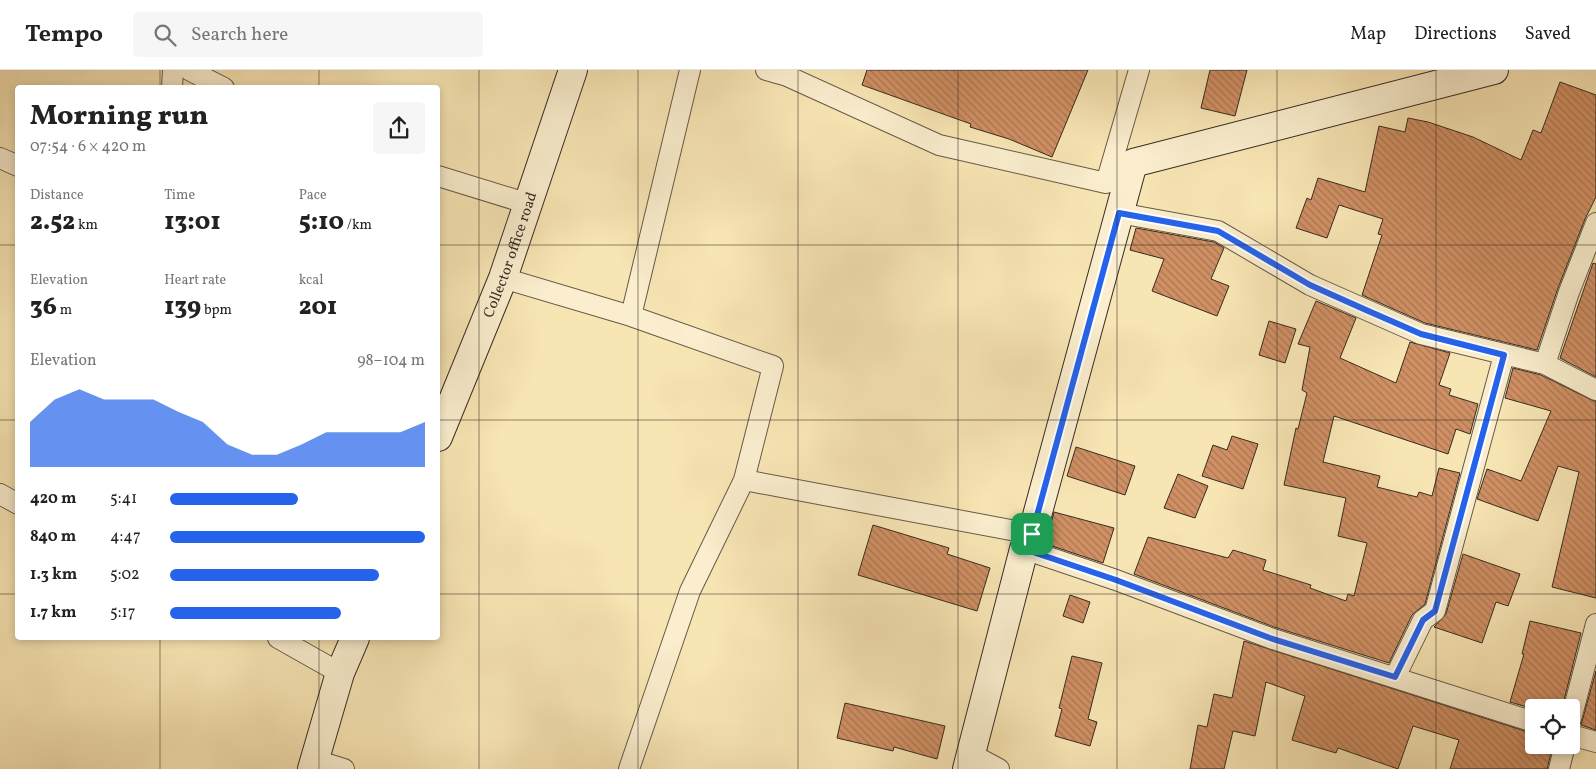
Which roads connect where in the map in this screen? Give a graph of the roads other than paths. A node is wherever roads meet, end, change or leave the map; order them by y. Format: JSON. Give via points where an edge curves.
{"nodes":[{"id":1,"x":173,"y":70,"type":"edge"},
{"id":2,"x":189,"y":70,"type":"edge"},
{"id":3,"x":573,"y":70,"type":"edge"},
{"id":4,"x":690,"y":70,"type":"edge"},
{"id":5,"x":766,"y":70,"type":"edge"},
{"id":6,"x":1139,"y":70,"type":"edge"},
{"id":7,"x":1494,"y":70,"type":"edge"},
{"id":8,"x":788,"y":73,"type":"edge"},
{"id":9,"x":172,"y":85,"type":"edge"},
{"id":10,"x":218,"y":85,"type":"edge"},
{"id":11,"x":0,"y":158,"type":"edge"},
{"id":12,"x":1133,"y":162,"type":"junction"},
{"id":13,"x":15,"y":165,"type":"edge"},
{"id":14,"x":440,"y":177,"type":"edge"},
{"id":15,"x":1106,"y":183,"type":"junction"},
{"id":16,"x":529,"y":204,"type":"junction"},
{"id":17,"x":1119,"y":213,"type":"junction"},
{"id":18,"x":1596,"y":223,"type":"edge"},
{"id":19,"x":503,"y":278,"type":"junction"},
{"id":20,"x":631,"y":316,"type":"junction"},
{"id":21,"x":1504,"y":355,"type":"junction"},
{"id":22,"x":1545,"y":364,"type":"junction"},
{"id":23,"x":1596,"y":390,"type":"edge"},
{"id":24,"x":440,"y":432,"type":"edge"},
{"id":25,"x":744,"y":480,"type":"junction"},
{"id":26,"x":0,"y":494,"type":"edge"},
{"id":27,"x":15,"y":502,"type":"edge"},
{"id":28,"x":1028,"y":542,"type":"junction"},
{"id":29,"x":1596,"y":624,"type":"edge"},
{"id":30,"x":282,"y":640,"type":"edge"},
{"id":31,"x":354,"y":640,"type":"edge"},
{"id":32,"x":340,"y":673,"type":"junction"},
{"id":33,"x":1395,"y":677,"type":"junction"},
{"id":34,"x":1576,"y":699,"type":"edge"},
{"id":35,"x":1525,"y":719,"type":"edge"},
{"id":36,"x":1580,"y":738,"type":"edge"},
{"id":37,"x":1596,"y":742,"type":"edge"},
{"id":38,"x":1563,"y":754,"type":"edge"},
{"id":39,"x":969,"y":761,"type":"edge"},
{"id":40,"x":314,"y":764,"type":"edge"},
{"id":41,"x":344,"y":769,"type":"edge"},
{"id":42,"x":629,"y":769,"type":"edge"},
{"id":43,"x":999,"y":769,"type":"edge"},
{"id":44,"x":1559,"y":769,"type":"edge"}],
"edges":[{"from":1,"to":9,"type":"street"},
{"from":2,"to":10,"type":"street"},
{"from":3,"to":16,"type":"street","name":"Collector office road"},
{"from":4,"to":20,"type":"street"},
{"from":5,"to":8,"type":"street"},
{"from":6,"to":15,"type":"street"},
{"from":7,"to":12,"type":"street"},
{"from":8,"to":15,"type":"street","via":[[939,145]]},
{"from":11,"to":13,"type":"street"},
{"from":12,"to":15,"type":"street"},
{"from":12,"to":17,"type":"street"},
{"from":14,"to":16,"type":"street"},
{"from":16,"to":19,"type":"street","name":"Collector office road"},
{"from":17,"to":21,"type":"street","via":[[1218,231],[1310,285],[1413,330]]},
{"from":17,"to":28,"type":"street"},
{"from":18,"to":22,"type":"street"},
{"from":19,"to":20,"type":"street"},
{"from":19,"to":24,"type":"street","name":"Collector office road"},
{"from":20,"to":25,"type":"street","via":[[772,366]]},
{"from":21,"to":22,"type":"street"},
{"from":21,"to":33,"type":"street","via":[[1435,611],[1423,620]]},
{"from":22,"to":23,"type":"street"},
{"from":25,"to":28,"type":"street"},
{"from":25,"to":42,"type":"street","via":[[690,591]]},
{"from":26,"to":27,"type":"street"},
{"from":28,"to":33,"type":"street","via":[[1116,580],[1270,638]]},
{"from":28,"to":39,"type":"street"},
{"from":29,"to":34,"type":"street"},
{"from":30,"to":32,"type":"street"},
{"from":31,"to":32,"type":"street"},
{"from":32,"to":40,"type":"street"},
{"from":33,"to":35,"type":"street"},
{"from":36,"to":37,"type":"street"},
{"from":38,"to":44,"type":"street"},
{"from":39,"to":43,"type":"street"},
{"from":40,"to":41,"type":"street"}]}
